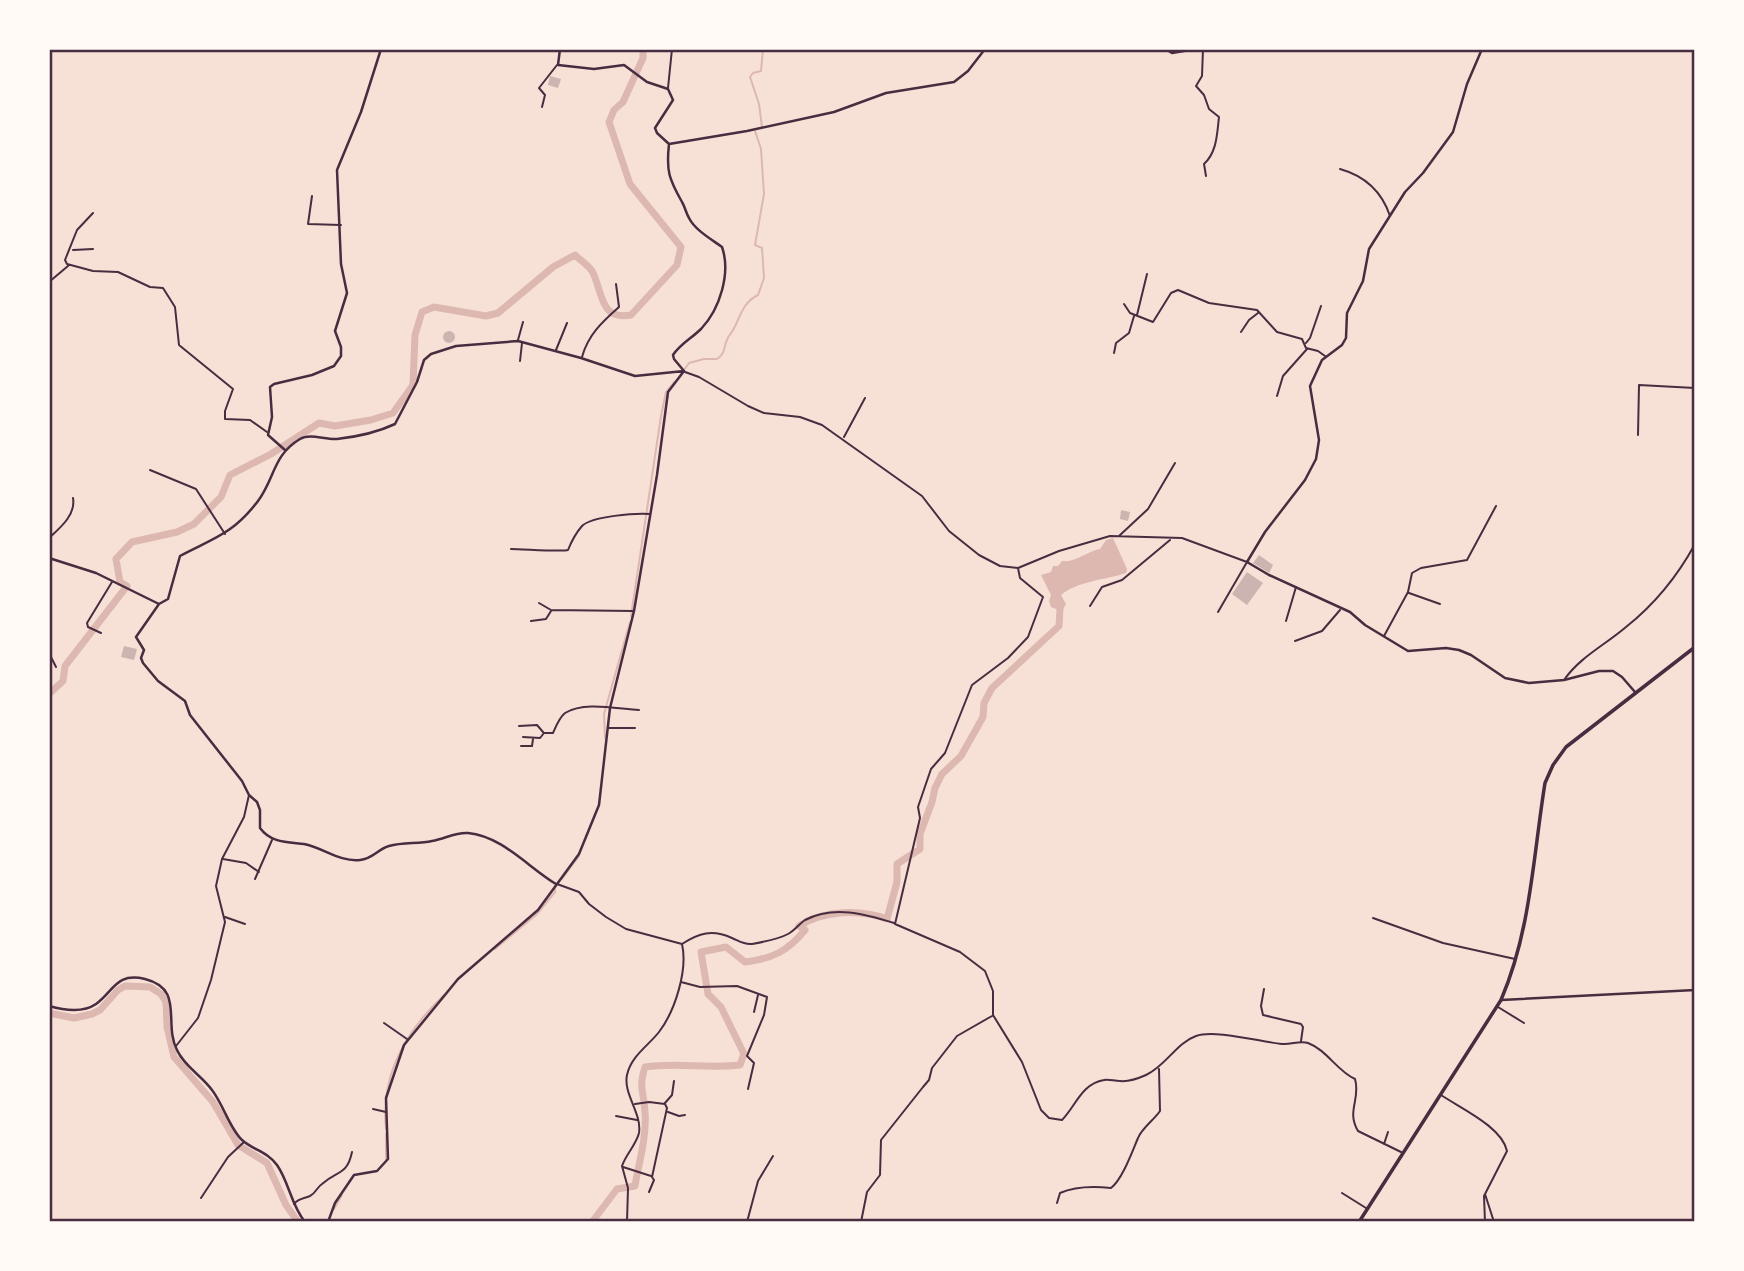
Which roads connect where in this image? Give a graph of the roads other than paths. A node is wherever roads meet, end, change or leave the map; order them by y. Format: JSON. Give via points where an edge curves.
{"nodes":[{"id":1,"x":381,"y":49,"type":"edge"},
{"id":2,"x":560,"y":49,"type":"edge"},
{"id":3,"x":672,"y":49,"type":"edge"},
{"id":4,"x":985,"y":49,"type":"edge"},
{"id":5,"x":1165,"y":49,"type":"edge"},
{"id":6,"x":1196,"y":49,"type":"edge"},
{"id":7,"x":1203,"y":49,"type":"edge"},
{"id":8,"x":1482,"y":49,"type":"edge"},
{"id":9,"x":558,"y":64,"type":"junction"},
{"id":10,"x":668,"y":89,"type":"junction"},
{"id":11,"x":542,"y":107,"type":"dead end"},
{"id":12,"x":669,"y":144,"type":"junction"},
{"id":13,"x":1340,"y":169,"type":"dead end"},
{"id":14,"x":1206,"y":176,"type":"dead end"},
{"id":15,"x":312,"y":195,"type":"dead end"},
{"id":16,"x":93,"y":213,"type":"dead end"},
{"id":17,"x":1390,"y":217,"type":"junction"},
{"id":18,"x":341,"y":225,"type":"junction"},
{"id":19,"x":93,"y":249,"type":"dead end"},
{"id":20,"x":71,"y":250,"type":"junction"},
{"id":21,"x":68,"y":265,"type":"junction"},
{"id":22,"x":1147,"y":274,"type":"dead end"},
{"id":23,"x":49,"y":282,"type":"edge"},
{"id":24,"x":616,"y":284,"type":"dead end"},
{"id":25,"x":1124,"y":304,"type":"dead end"},
{"id":26,"x":1321,"y":306,"type":"dead end"},
{"id":27,"x":1259,"y":313,"type":"junction"},
{"id":28,"x":1136,"y":315,"type":"junction"},
{"id":29,"x":523,"y":322,"type":"dead end"},
{"id":30,"x":567,"y":323,"type":"dead end"},
{"id":31,"x":1241,"y":332,"type":"dead end"},
{"id":32,"x":520,"y":342,"type":"junction"},
{"id":33,"x":1305,"y":344,"type":"junction"},
{"id":34,"x":1308,"y":348,"type":"junction"},
{"id":35,"x":556,"y":351,"type":"junction"},
{"id":36,"x":1114,"y":353,"type":"dead end"},
{"id":37,"x":1326,"y":356,"type":"junction"},
{"id":38,"x":581,"y":358,"type":"junction"},
{"id":39,"x":520,"y":361,"type":"dead end"},
{"id":40,"x":684,"y":371,"type":"junction"},
{"id":41,"x":1695,"y":388,"type":"edge"},
{"id":42,"x":1277,"y":396,"type":"dead end"},
{"id":43,"x":865,"y":398,"type":"dead end"},
{"id":44,"x":267,"y":432,"type":"junction"},
{"id":45,"x":1639,"y":435,"type":"dead end"},
{"id":46,"x":843,"y":438,"type":"junction"},
{"id":47,"x":284,"y":449,"type":"junction"},
{"id":48,"x":1175,"y":463,"type":"dead end"},
{"id":49,"x":150,"y":470,"type":"dead end"},
{"id":50,"x":73,"y":498,"type":"dead end"},
{"id":51,"x":1496,"y":506,"type":"dead end"},
{"id":52,"x":649,"y":514,"type":"junction"},
{"id":53,"x":225,"y":534,"type":"junction"},
{"id":54,"x":1118,"y":536,"type":"junction"},
{"id":55,"x":49,"y":538,"type":"edge"},
{"id":56,"x":1171,"y":539,"type":"junction"},
{"id":57,"x":1695,"y":544,"type":"edge"},
{"id":58,"x":511,"y":550,"type":"dead end"},
{"id":59,"x":49,"y":558,"type":"edge"},
{"id":60,"x":1247,"y":562,"type":"junction"},
{"id":61,"x":1018,"y":568,"type":"junction"},
{"id":62,"x":112,"y":581,"type":"junction"},
{"id":63,"x":1296,"y":586,"type":"junction"},
{"id":64,"x":1408,"y":592,"type":"junction"},
{"id":65,"x":539,"y":603,"type":"dead end"},
{"id":66,"x":159,"y":604,"type":"junction"},
{"id":67,"x":1440,"y":604,"type":"dead end"},
{"id":68,"x":1090,"y":607,"type":"dead end"},
{"id":69,"x":1341,"y":609,"type":"junction"},
{"id":70,"x":551,"y":610,"type":"junction"},
{"id":71,"x":633,"y":611,"type":"junction"},
{"id":72,"x":1217,"y":612,"type":"dead end"},
{"id":73,"x":531,"y":621,"type":"dead end"},
{"id":74,"x":1286,"y":621,"type":"dead end"},
{"id":75,"x":101,"y":633,"type":"dead end"},
{"id":76,"x":1384,"y":637,"type":"junction"},
{"id":77,"x":1295,"y":641,"type":"dead end"},
{"id":78,"x":1695,"y":647,"type":"edge"},
{"id":79,"x":49,"y":653,"type":"edge"},
{"id":80,"x":56,"y":667,"type":"dead end"},
{"id":81,"x":1564,"y":680,"type":"junction"},
{"id":82,"x":1635,"y":692,"type":"junction"},
{"id":83,"x":610,"y":708,"type":"junction"},
{"id":84,"x":639,"y":710,"type":"dead end"},
{"id":85,"x":519,"y":726,"type":"dead end"},
{"id":86,"x":608,"y":727,"type":"junction"},
{"id":87,"x":635,"y":728,"type":"dead end"},
{"id":88,"x":544,"y":733,"type":"junction"},
{"id":89,"x":523,"y":737,"type":"dead end"},
{"id":90,"x":533,"y":738,"type":"junction"},
{"id":91,"x":521,"y":746,"type":"dead end"},
{"id":92,"x":248,"y":795,"type":"junction"},
{"id":93,"x":272,"y":839,"type":"junction"},
{"id":94,"x":222,"y":859,"type":"junction"},
{"id":95,"x":259,"y":872,"type":"junction"},
{"id":96,"x":255,"y":879,"type":"dead end"},
{"id":97,"x":556,"y":884,"type":"junction"},
{"id":98,"x":224,"y":917,"type":"junction"},
{"id":99,"x":1373,"y":918,"type":"dead end"},
{"id":100,"x":895,"y":923,"type":"junction"},
{"id":101,"x":245,"y":924,"type":"dead end"},
{"id":102,"x":682,"y":944,"type":"junction"},
{"id":103,"x":1516,"y":959,"type":"junction"},
{"id":104,"x":680,"y":982,"type":"junction"},
{"id":105,"x":1264,"y":989,"type":"dead end"},
{"id":106,"x":1695,"y":990,"type":"edge"},
{"id":107,"x":758,"y":994,"type":"junction"},
{"id":108,"x":1501,"y":1000,"type":"junction"},
{"id":109,"x":49,"y":1006,"type":"edge"},
{"id":110,"x":1497,"y":1006,"type":"junction"},
{"id":111,"x":754,"y":1012,"type":"dead end"},
{"id":112,"x":993,"y":1015,"type":"junction"},
{"id":113,"x":384,"y":1023,"type":"dead end"},
{"id":114,"x":1524,"y":1023,"type":"dead end"},
{"id":115,"x":408,"y":1040,"type":"junction"},
{"id":116,"x":1301,"y":1042,"type":"junction"},
{"id":117,"x":175,"y":1047,"type":"junction"},
{"id":118,"x":1159,"y":1068,"type":"junction"},
{"id":119,"x":674,"y":1081,"type":"dead end"},
{"id":120,"x":748,"y":1089,"type":"dead end"},
{"id":121,"x":1440,"y":1094,"type":"junction"},
{"id":122,"x":634,"y":1104,"type":"junction"},
{"id":123,"x":665,"y":1104,"type":"junction"},
{"id":124,"x":373,"y":1109,"type":"dead end"},
{"id":125,"x":667,"y":1111,"type":"junction"},
{"id":126,"x":387,"y":1112,"type":"junction"},
{"id":127,"x":685,"y":1115,"type":"dead end"},
{"id":128,"x":616,"y":1116,"type":"dead end"},
{"id":129,"x":638,"y":1120,"type":"junction"},
{"id":130,"x":1388,"y":1132,"type":"dead end"},
{"id":131,"x":242,"y":1145,"type":"junction"},
{"id":132,"x":1384,"y":1145,"type":"junction"},
{"id":133,"x":352,"y":1152,"type":"dead end"},
{"id":134,"x":1402,"y":1152,"type":"junction"},
{"id":135,"x":773,"y":1156,"type":"dead end"},
{"id":136,"x":622,"y":1166,"type":"junction"},
{"id":137,"x":652,"y":1177,"type":"junction"},
{"id":138,"x":649,"y":1192,"type":"dead end"},
{"id":139,"x":1485,"y":1193,"type":"junction"},
{"id":140,"x":1342,"y":1194,"type":"dead end"},
{"id":141,"x":201,"y":1198,"type":"dead end"},
{"id":142,"x":1057,"y":1203,"type":"dead end"},
{"id":143,"x":294,"y":1205,"type":"junction"},
{"id":144,"x":1367,"y":1209,"type":"junction"},
{"id":145,"x":305,"y":1222,"type":"edge"},
{"id":146,"x":328,"y":1222,"type":"edge"},
{"id":147,"x":627,"y":1222,"type":"edge"},
{"id":148,"x":747,"y":1222,"type":"edge"},
{"id":149,"x":846,"y":1222,"type":"edge"},
{"id":150,"x":852,"y":1222,"type":"edge"},
{"id":151,"x":861,"y":1222,"type":"edge"},
{"id":152,"x":1359,"y":1222,"type":"edge"},
{"id":153,"x":1485,"y":1222,"type":"edge"},
{"id":154,"x":1494,"y":1222,"type":"edge"}],
"edges":[{"from":1,"to":18,"type":"street","via":[[337,170]]},
{"from":2,"to":9,"type":"street"},
{"from":3,"to":10,"type":"street"},
{"from":4,"to":12,"type":"street","via":[[954,82],[886,93],[834,112]]},
{"from":5,"to":6,"type":"street","via":[[1176,53]]},
{"from":7,"to":14,"type":"street","via":[[1197,88],[1209,109],[1219,116],[1216,144],[1204,164]]},
{"from":8,"to":17,"type":"street","via":[[1453,132]]},
{"from":9,"to":10,"type":"street","via":[[588,69],[624,65],[647,82]]},
{"from":9,"to":11,"type":"street","via":[[540,87],[545,95]]},
{"from":10,"to":12,"type":"street","via":[[673,100],[655,128]]},
{"from":12,"to":40,"type":"street","via":[[673,189],[690,220],[722,247],[724,255],[714,311],[673,355]]},
{"from":13,"to":17,"type":"street","via":[[1370,184]]},
{"from":15,"to":18,"type":"street","via":[[308,224]]},
{"from":16,"to":20,"type":"street","via":[[77,230]]},
{"from":17,"to":37,"type":"street","via":[[1369,249],[1363,281],[1347,313],[1345,341]]},
{"from":18,"to":44,"type":"street","via":[[347,293],[335,331],[341,356],[336,365],[271,386],[272,417]]},
{"from":19,"to":20,"type":"street"},
{"from":20,"to":21,"type":"street","via":[[65,260]]},
{"from":21,"to":23,"type":"street"},
{"from":21,"to":44,"type":"street","via":[[118,272],[163,288],[175,307],[179,345],[233,389],[225,419],[250,421]]},
{"from":22,"to":28,"type":"street"},
{"from":24,"to":38,"type":"street","via":[[619,307],[589,338]]},
{"from":25,"to":28,"type":"street"},
{"from":26,"to":33,"type":"street"},
{"from":27,"to":28,"type":"street","via":[[1209,303],[1176,290],[1156,321]]},
{"from":27,"to":31,"type":"street"},
{"from":27,"to":33,"type":"street","via":[[1277,332]]},
{"from":28,"to":36,"type":"street","via":[[1129,333],[1115,343]]},
{"from":29,"to":32,"type":"street"},
{"from":30,"to":35,"type":"street"},
{"from":32,"to":35,"type":"street"},
{"from":32,"to":39,"type":"street"},
{"from":32,"to":47,"type":"street","via":[[456,346],[431,354],[394,424],[337,439],[305,436]]},
{"from":33,"to":34,"type":"street"},
{"from":34,"to":37,"type":"street"},
{"from":34,"to":42,"type":"street","via":[[1283,376]]},
{"from":35,"to":38,"type":"street"},
{"from":37,"to":60,"type":"street","via":[[1309,390],[1319,440],[1316,459]]},
{"from":38,"to":40,"type":"street","via":[[635,376]]},
{"from":40,"to":46,"type":"street","via":[[748,406],[817,422]]},
{"from":40,"to":52,"type":"street","via":[[668,392]]},
{"from":41,"to":45,"type":"street","via":[[1639,385]]},
{"from":43,"to":46,"type":"street"},
{"from":44,"to":47,"type":"street"},
{"from":46,"to":61,"type":"street","via":[[922,496],[944,526],[966,545],[993,564]]},
{"from":47,"to":53,"type":"street","via":[[263,495]]},
{"from":48,"to":54,"type":"street","via":[[1148,509]]},
{"from":49,"to":53,"type":"street","via":[[196,489]]},
{"from":50,"to":55,"type":"street","via":[[69,516]]},
{"from":51,"to":64,"type":"street","via":[[1469,558],[1414,571]]},
{"from":52,"to":58,"type":"street","via":[[586,523],[564,552]]},
{"from":52,"to":71,"type":"street"},
{"from":53,"to":66,"type":"street","via":[[180,556],[170,596]]},
{"from":54,"to":56,"type":"street"},
{"from":54,"to":61,"type":"street"},
{"from":56,"to":60,"type":"street","via":[[1197,542]]},
{"from":56,"to":68,"type":"street","via":[[1122,580],[1102,587]]},
{"from":57,"to":81,"type":"street","via":[[1657,600],[1585,657]]},
{"from":59,"to":62,"type":"street"},
{"from":60,"to":63,"type":"street"},
{"from":60,"to":72,"type":"street"},
{"from":61,"to":100,"type":"street","via":[[1020,578],[1043,597],[1032,631],[1019,648],[972,685],[945,753],[931,769],[918,807],[920,818]]},
{"from":62,"to":66,"type":"street"},
{"from":62,"to":75,"type":"street","via":[[87,623]]},
{"from":63,"to":69,"type":"street"},
{"from":63,"to":74,"type":"street"},
{"from":64,"to":67,"type":"street"},
{"from":64,"to":76,"type":"street"},
{"from":65,"to":70,"type":"street"},
{"from":66,"to":92,"type":"street","via":[[136,637],[145,650],[142,661],[186,701],[190,715],[243,781]]},
{"from":69,"to":76,"type":"street"},
{"from":69,"to":77,"type":"street","via":[[1322,631]]},
{"from":70,"to":71,"type":"street"},
{"from":70,"to":73,"type":"street","via":[[546,619]]},
{"from":71,"to":83,"type":"street"},
{"from":76,"to":81,"type":"street","via":[[1410,651],[1459,650],[1514,681]]},
{"from":78,"to":82,"type":"highway"},
{"from":79,"to":80,"type":"street"},
{"from":81,"to":82,"type":"street","via":[[1606,670],[1617,673]]},
{"from":82,"to":103,"type":"highway","via":[[1566,747],[1548,774]]},
{"from":83,"to":84,"type":"street"},
{"from":83,"to":86,"type":"street"},
{"from":83,"to":88,"type":"street","via":[[568,712],[553,733]]},
{"from":85,"to":88,"type":"street","via":[[537,725]]},
{"from":86,"to":87,"type":"street"},
{"from":86,"to":97,"type":"street","via":[[599,805],[579,855]]},
{"from":88,"to":90,"type":"street"},
{"from":89,"to":90,"type":"street"},
{"from":90,"to":91,"type":"street","via":[[532,747]]},
{"from":92,"to":93,"type":"street","via":[[259,806],[261,830]]},
{"from":92,"to":94,"type":"street","via":[[244,817]]},
{"from":93,"to":95,"type":"street"},
{"from":93,"to":97,"type":"street","via":[[357,860],[373,857],[387,846],[472,833],[506,849]]},
{"from":94,"to":95,"type":"street","via":[[246,863]]},
{"from":94,"to":98,"type":"street","via":[[216,888]]},
{"from":95,"to":96,"type":"street"},
{"from":97,"to":102,"type":"street","via":[[579,892],[618,924]]},
{"from":97,"to":115,"type":"street","via":[[538,910],[458,979]]},
{"from":98,"to":101,"type":"street"},
{"from":98,"to":117,"type":"street","via":[[200,1015]]},
{"from":99,"to":103,"type":"street","via":[[1443,943]]},
{"from":100,"to":102,"type":"street","via":[[858,913],[828,913],[804,921],[784,936],[750,944],[709,932]]},
{"from":100,"to":112,"type":"street","via":[[960,952],[985,971],[993,991]]},
{"from":102,"to":104,"type":"street"},
{"from":103,"to":108,"type":"highway"},
{"from":104,"to":107,"type":"street","via":[[700,987],[737,986]]},
{"from":104,"to":122,"type":"street","via":[[662,1028],[627,1073]]},
{"from":105,"to":116,"type":"street","via":[[1263,1015],[1301,1024]]},
{"from":106,"to":108,"type":"street"},
{"from":107,"to":111,"type":"street"},
{"from":107,"to":120,"type":"street","via":[[768,998],[747,1056],[754,1063]]},
{"from":108,"to":110,"type":"highway"},
{"from":109,"to":117,"type":"street","via":[[90,1007],[122,979],[148,980],[164,988],[170,998]]},
{"from":110,"to":114,"type":"street"},
{"from":110,"to":121,"type":"highway"},
{"from":112,"to":118,"type":"street","via":[[1022,1062],[1041,1110],[1054,1120],[1065,1117],[1081,1093],[1096,1083],[1127,1081]]},
{"from":112,"to":151,"type":"street","via":[[957,1036],[932,1068],[929,1080],[881,1139],[880,1175],[867,1192]]},
{"from":113,"to":115,"type":"street"},
{"from":115,"to":126,"type":"street","via":[[386,1098]]},
{"from":116,"to":118,"type":"street","via":[[1281,1044],[1201,1034],[1184,1043]]},
{"from":116,"to":132,"type":"street","via":[[1315,1046],[1354,1079],[1356,1128]]},
{"from":117,"to":131,"type":"street","via":[[211,1088]]},
{"from":118,"to":142,"type":"street","via":[[1160,1111],[1139,1137],[1117,1184],[1069,1189],[1059,1194]]},
{"from":119,"to":123,"type":"street"},
{"from":121,"to":134,"type":"highway"},
{"from":121,"to":139,"type":"street","via":[[1497,1132],[1506,1147]]},
{"from":122,"to":123,"type":"street"},
{"from":122,"to":129,"type":"street"},
{"from":123,"to":125,"type":"street"},
{"from":124,"to":126,"type":"street"},
{"from":125,"to":127,"type":"street"},
{"from":125,"to":137,"type":"street"},
{"from":126,"to":146,"type":"street","via":[[387,1162],[375,1172],[354,1175]]},
{"from":128,"to":129,"type":"street"},
{"from":129,"to":136,"type":"street","via":[[638,1136]]},
{"from":130,"to":132,"type":"street"},
{"from":131,"to":141,"type":"street","via":[[228,1157]]},
{"from":131,"to":143,"type":"street","via":[[261,1151],[277,1165]]},
{"from":132,"to":134,"type":"street"},
{"from":133,"to":143,"type":"street","via":[[344,1172]]},
{"from":134,"to":144,"type":"highway"},
{"from":135,"to":148,"type":"street","via":[[758,1181]]},
{"from":136,"to":137,"type":"street"},
{"from":136,"to":147,"type":"street","via":[[628,1188]]},
{"from":137,"to":138,"type":"street"},
{"from":139,"to":153,"type":"street"},
{"from":139,"to":154,"type":"street"},
{"from":140,"to":144,"type":"street"},
{"from":143,"to":145,"type":"street"},
{"from":144,"to":152,"type":"highway"},
{"from":149,"to":150,"type":"street"}]}
